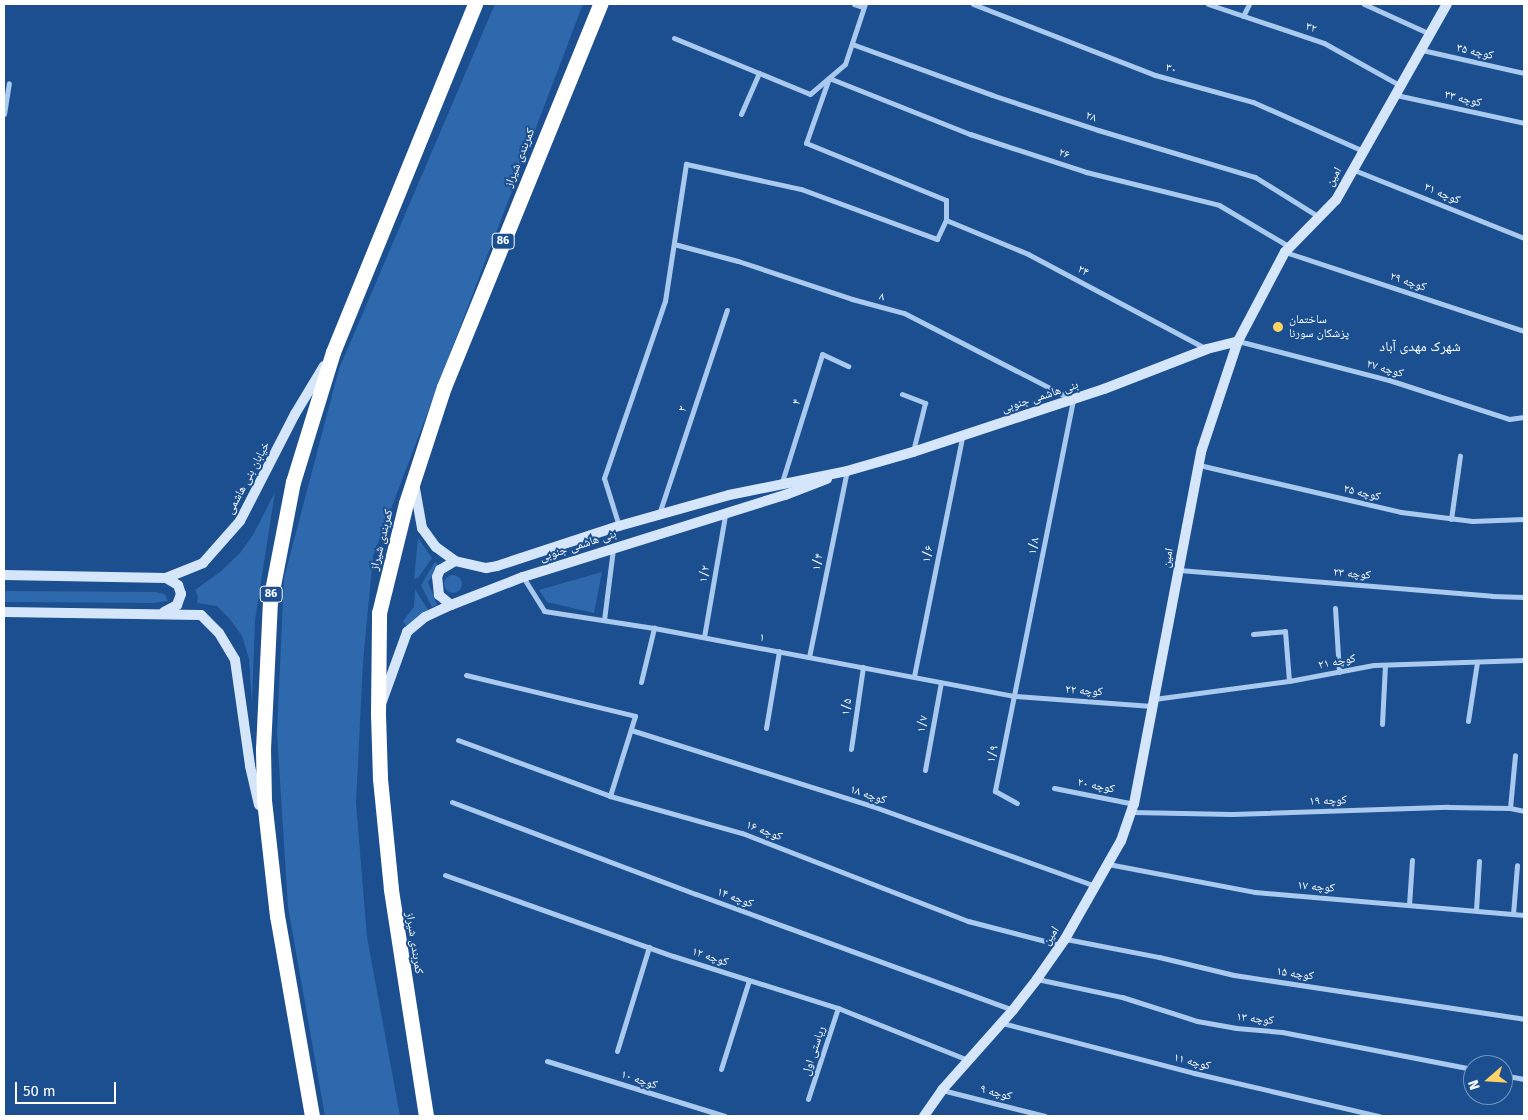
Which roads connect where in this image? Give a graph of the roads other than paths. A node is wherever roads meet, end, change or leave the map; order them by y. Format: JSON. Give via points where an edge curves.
{"nodes":[{"id":1,"x":476,"y":4,"type":"edge"},
{"id":2,"x":600,"y":4,"type":"edge"},
{"id":3,"x":854,"y":4,"type":"edge"},
{"id":4,"x":973,"y":4,"type":"edge"},
{"id":5,"x":1208,"y":4,"type":"edge"},
{"id":6,"x":1249,"y":4,"type":"edge"},
{"id":7,"x":1364,"y":4,"type":"edge"},
{"id":8,"x":1447,"y":4,"type":"edge"},
{"id":9,"x":864,"y":6,"type":"edge"},
{"id":10,"x":1243,"y":16,"type":"junction"},
{"id":11,"x":1430,"y":34,"type":"junction"},
{"id":12,"x":674,"y":38,"type":"dead end"},
{"id":13,"x":852,"y":44,"type":"junction"},
{"id":14,"x":1422,"y":50,"type":"junction"},
{"id":15,"x":1524,"y":72,"type":"edge"},
{"id":16,"x":759,"y":73,"type":"junction"},
{"id":17,"x":830,"y":78,"type":"junction"},
{"id":18,"x":9,"y":83,"type":"dead end"},
{"id":19,"x":1399,"y":90,"type":"junction"},
{"id":20,"x":4,"y":114,"type":"edge"},
{"id":21,"x":741,"y":114,"type":"dead end"},
{"id":22,"x":1524,"y":124,"type":"edge"},
{"id":23,"x":1364,"y":151,"type":"junction"},
{"id":24,"x":1353,"y":170,"type":"junction"},
{"id":25,"x":1319,"y":217,"type":"junction"},
{"id":26,"x":946,"y":220,"type":"junction"},
{"id":27,"x":1524,"y":238,"type":"edge"},
{"id":28,"x":674,"y":244,"type":"junction"},
{"id":29,"x":1288,"y":249,"type":"junction"},
{"id":30,"x":727,"y":310,"type":"dead end"},
{"id":31,"x":1524,"y":331,"type":"edge"},
{"id":32,"x":1238,"y":341,"type":"junction"},
{"id":33,"x":1207,"y":349,"type":"junction"},
{"id":34,"x":333,"y":352,"type":"junction"},
{"id":35,"x":848,"y":366,"type":"dead end"},
{"id":36,"x":902,"y":394,"type":"dead end"},
{"id":37,"x":1073,"y":400,"type":"junction"},
{"id":38,"x":1524,"y":417,"type":"edge"},
{"id":39,"x":962,"y":435,"type":"junction"},
{"id":40,"x":913,"y":452,"type":"junction"},
{"id":41,"x":1460,"y":456,"type":"dead end"},
{"id":42,"x":1198,"y":465,"type":"junction"},
{"id":43,"x":847,"y":471,"type":"junction"},
{"id":44,"x":414,"y":481,"type":"junction"},
{"id":45,"x":782,"y":482,"type":"junction"},
{"id":46,"x":725,"y":513,"type":"junction"},
{"id":47,"x":659,"y":514,"type":"junction"},
{"id":48,"x":1451,"y":518,"type":"junction"},
{"id":49,"x":1524,"y":519,"type":"edge"},
{"id":50,"x":619,"y":526,"type":"junction"},
{"id":51,"x":614,"y":548,"type":"junction"},
{"id":52,"x":455,"y":561,"type":"junction"},
{"id":53,"x":1178,"y":570,"type":"junction"},
{"id":54,"x":4,"y":575,"type":"edge"},
{"id":55,"x":523,"y":577,"type":"junction"},
{"id":56,"x":166,"y":578,"type":"junction"},
{"id":57,"x":1524,"y":597,"type":"edge"},
{"id":58,"x":451,"y":604,"type":"junction"},
{"id":59,"x":1335,"y":608,"type":"dead end"},
{"id":60,"x":4,"y":612,"type":"edge"},
{"id":61,"x":163,"y":613,"type":"junction"},
{"id":62,"x":604,"y":620,"type":"junction"},
{"id":63,"x":654,"y":628,"type":"junction"},
{"id":64,"x":1253,"y":634,"type":"dead end"},
{"id":65,"x":704,"y":637,"type":"junction"},
{"id":66,"x":779,"y":651,"type":"junction"},
{"id":67,"x":809,"y":657,"type":"junction"},
{"id":68,"x":1524,"y":660,"type":"edge"},
{"id":69,"x":1477,"y":662,"type":"junction"},
{"id":70,"x":1385,"y":664,"type":"junction"},
{"id":71,"x":863,"y":667,"type":"junction"},
{"id":72,"x":1339,"y":672,"type":"junction"},
{"id":73,"x":466,"y":675,"type":"dead end"},
{"id":74,"x":914,"y":676,"type":"junction"},
{"id":75,"x":1289,"y":681,"type":"junction"},
{"id":76,"x":641,"y":682,"type":"dead end"},
{"id":77,"x":941,"y":682,"type":"junction"},
{"id":78,"x":1015,"y":696,"type":"junction"},
{"id":79,"x":1153,"y":702,"type":"junction"},
{"id":80,"x":378,"y":715,"type":"junction"},
{"id":81,"x":1468,"y":721,"type":"dead end"},
{"id":82,"x":1382,"y":724,"type":"dead end"},
{"id":83,"x":766,"y":728,"type":"dead end"},
{"id":84,"x":630,"y":730,"type":"junction"},
{"id":85,"x":458,"y":740,"type":"dead end"},
{"id":86,"x":851,"y":750,"type":"dead end"},
{"id":87,"x":1515,"y":755,"type":"dead end"},
{"id":88,"x":925,"y":770,"type":"dead end"},
{"id":89,"x":1054,"y":788,"type":"dead end"},
{"id":90,"x":610,"y":796,"type":"junction"},
{"id":91,"x":452,"y":802,"type":"dead end"},
{"id":92,"x":1017,"y":803,"type":"dead end"},
{"id":93,"x":1133,"y":808,"type":"junction"},
{"id":94,"x":1510,"y":808,"type":"junction"},
{"id":95,"x":1524,"y":811,"type":"edge"},
{"id":96,"x":268,"y":842,"type":"junction"},
{"id":97,"x":1412,"y":860,"type":"dead end"},
{"id":98,"x":1479,"y":861,"type":"dead end"},
{"id":99,"x":1108,"y":864,"type":"junction"},
{"id":100,"x":1517,"y":866,"type":"dead end"},
{"id":101,"x":445,"y":875,"type":"dead end"},
{"id":102,"x":1096,"y":886,"type":"junction"},
{"id":103,"x":1409,"y":905,"type":"junction"},
{"id":104,"x":1476,"y":910,"type":"junction"},
{"id":105,"x":1513,"y":914,"type":"junction"},
{"id":106,"x":1524,"y":915,"type":"edge"},
{"id":107,"x":1063,"y":942,"type":"junction"},
{"id":108,"x":650,"y":947,"type":"junction"},
{"id":109,"x":1037,"y":979,"type":"junction"},
{"id":110,"x":749,"y":980,"type":"junction"},
{"id":111,"x":838,"y":1008,"type":"junction"},
{"id":112,"x":1013,"y":1010,"type":"junction"},
{"id":113,"x":1524,"y":1019,"type":"edge"},
{"id":114,"x":1001,"y":1023,"type":"junction"},
{"id":115,"x":617,"y":1050,"type":"dead end"},
{"id":116,"x":968,"y":1060,"type":"junction"},
{"id":117,"x":547,"y":1061,"type":"dead end"},
{"id":118,"x":1463,"y":1067,"type":"edge"},
{"id":119,"x":721,"y":1069,"type":"dead end"},
{"id":120,"x":942,"y":1090,"type":"junction"},
{"id":121,"x":808,"y":1099,"type":"dead end"},
{"id":122,"x":312,"y":1116,"type":"edge"},
{"id":123,"x":426,"y":1116,"type":"edge"},
{"id":124,"x":725,"y":1116,"type":"edge"},
{"id":125,"x":924,"y":1116,"type":"edge"},
{"id":126,"x":1045,"y":1116,"type":"edge"},
{"id":127,"x":1380,"y":1116,"type":"edge"}],
"edges":[{"from":1,"to":34,"type":"highway","number":"86"},
{"from":2,"to":44,"type":"highway","name":"کمربندی شیراز","number":"86","via":[[444,387]]},
{"from":3,"to":9,"type":"street"},
{"from":4,"to":23,"type":"street","name":"۳۰","via":[[1155,76],[1253,102]]},
{"from":5,"to":10,"type":"street","name":"۳۲"},
{"from":6,"to":10,"type":"street"},
{"from":7,"to":11,"type":"street"},
{"from":8,"to":11,"type":"street","name":"امین"},
{"from":9,"to":13,"type":"street"},
{"from":10,"to":19,"type":"street","name":"۳۲","via":[[1324,43]]},
{"from":11,"to":14,"type":"street","name":"امین"},
{"from":12,"to":16,"type":"street"},
{"from":13,"to":17,"type":"street","via":[[845,64]]},
{"from":13,"to":25,"type":"street","name":"۲۸","via":[[1089,127],[1255,177]]},
{"from":14,"to":15,"type":"street","name":"کوچه ۳۵"},
{"from":14,"to":19,"type":"street","name":"امین"},
{"from":16,"to":17,"type":"street","via":[[810,94]]},
{"from":16,"to":21,"type":"street"},
{"from":17,"to":26,"type":"street","via":[[806,144],[946,200]]},
{"from":17,"to":29,"type":"street","name":"۲۶","via":[[970,134],[1086,172],[1219,205]]},
{"from":18,"to":20,"type":"street"},
{"from":19,"to":22,"type":"street","name":"کوچه ۳۳"},
{"from":19,"to":23,"type":"street","name":"امین"},
{"from":23,"to":24,"type":"street","name":"امین"},
{"from":24,"to":25,"type":"street","name":"امین","via":[[1336,200]]},
{"from":24,"to":27,"type":"street","name":"کوچه ۳۱"},
{"from":25,"to":29,"type":"street","name":"امین"},
{"from":26,"to":28,"type":"street","via":[[936,239],[801,189],[686,164]]},
{"from":26,"to":33,"type":"street","name":"۲۴","via":[[1028,254]]},
{"from":28,"to":37,"type":"street","name":"۸","via":[[904,313]]},
{"from":28,"to":50,"type":"street","via":[[665,301],[604,478]]},
{"from":29,"to":31,"type":"street","name":"کوچه ۲۹"},
{"from":29,"to":32,"type":"street","name":"امین"},
{"from":30,"to":47,"type":"street","name":"۲"},
{"from":32,"to":33,"type":"street","name":"بنی هاشمی جنوبی"},
{"from":32,"to":38,"type":"street","name":"کوچه ۲۷","via":[[1389,380],[1509,419]]},
{"from":32,"to":42,"type":"street","name":"امین"},
{"from":33,"to":37,"type":"street","name":"بنی هاشمی جنوبی"},
{"from":34,"to":56,"type":"street","name":"خیابان بنی هاشمی","via":[[295,414],[240,521],[203,564]]},
{"from":34,"to":96,"type":"highway","number":"86","via":[[293,482],[270,602],[263,749]]},
{"from":35,"to":45,"type":"street","name":"۴","via":[[822,354]]},
{"from":36,"to":40,"type":"street","via":[[925,403]]},
{"from":37,"to":39,"type":"street","name":"بنی هاشمی جنوبی"},
{"from":37,"to":78,"type":"street","name":"۱/۸"},
{"from":39,"to":40,"type":"street","name":"بنی هاشمی جنوبی"},
{"from":39,"to":74,"type":"street","name":"۱/۶"},
{"from":40,"to":43,"type":"street","name":"بنی هاشمی جنوبی"},
{"from":41,"to":48,"type":"street"},
{"from":42,"to":48,"type":"street","name":"کوچه ۲۵","via":[[1401,512]]},
{"from":42,"to":53,"type":"street","name":"امین"},
{"from":43,"to":45,"type":"street","name":"بنی هاشمی جنوبی"},
{"from":43,"to":46,"type":"street","name":"بنی هاشمی جنوبی","via":[[785,496]]},
{"from":43,"to":67,"type":"street","name":"۱/۴"},
{"from":44,"to":52,"type":"street","name":"بنی هاشمی جنوبی","via":[[422,528],[436,547]]},
{"from":44,"to":80,"type":"highway","name":"کمربندی شیراز","number":"86","via":[[379,613]]},
{"from":45,"to":47,"type":"street","name":"بنی هاشمی جنوبی"},
{"from":46,"to":51,"type":"street","name":"بنی هاشمی جنوبی"},
{"from":46,"to":65,"type":"street","name":"۱/۲"},
{"from":47,"to":50,"type":"street","name":"بنی هاشمی جنوبی"},
{"from":48,"to":49,"type":"street","name":"کوچه ۲۵","via":[[1472,521]]},
{"from":50,"to":52,"type":"street","name":"بنی هاشمی جنوبی","via":[[497,566],[486,568]]},
{"from":51,"to":55,"type":"street","name":"بنی هاشمی جنوبی"},
{"from":51,"to":62,"type":"street"},
{"from":52,"to":58,"type":"street","via":[[440,570],[437,577],[439,595]]},
{"from":53,"to":57,"type":"street","name":"کوچه ۲۳"},
{"from":53,"to":79,"type":"street","name":"امین"},
{"from":54,"to":56,"type":"street","name":"خیابان بنی هاشمی"},
{"from":55,"to":58,"type":"street","name":"بنی هاشمی جنوبی"},
{"from":55,"to":62,"type":"street","name":"۱","via":[[544,611]]},
{"from":56,"to":61,"type":"street","via":[[178,585],[180,594],[177,605]]},
{"from":58,"to":80,"type":"street","name":"بنی هاشمی جنوبی","via":[[425,617],[408,632]]},
{"from":59,"to":72,"type":"street"},
{"from":60,"to":61,"type":"street"},
{"from":61,"to":96,"type":"street","via":[[202,615],[219,633],[235,660],[250,766]]},
{"from":62,"to":63,"type":"street","name":"۱"},
{"from":63,"to":65,"type":"street","name":"۱"},
{"from":63,"to":76,"type":"street"},
{"from":64,"to":75,"type":"street","via":[[1285,631]]},
{"from":65,"to":66,"type":"street","name":"۱"},
{"from":66,"to":67,"type":"street","name":"۱"},
{"from":66,"to":83,"type":"street"},
{"from":67,"to":71,"type":"street","name":"۱"},
{"from":68,"to":69,"type":"street","name":"کوچه ۲۱"},
{"from":69,"to":70,"type":"street","name":"کوچه ۲۱"},
{"from":69,"to":81,"type":"street"},
{"from":70,"to":72,"type":"street","name":"کوچه ۲۱"},
{"from":70,"to":82,"type":"street"},
{"from":71,"to":74,"type":"street","name":"۱"},
{"from":71,"to":86,"type":"street","name":"۱/۵"},
{"from":72,"to":75,"type":"street","name":"کوچه ۲۱"},
{"from":73,"to":84,"type":"street","via":[[635,716]]},
{"from":74,"to":77,"type":"street","name":"۱"},
{"from":75,"to":79,"type":"street","name":"کوچه ۲۱"},
{"from":77,"to":78,"type":"street","name":"۱"},
{"from":77,"to":88,"type":"street","name":"۱/۷"},
{"from":78,"to":79,"type":"street","name":"کوچه ۲۲"},
{"from":78,"to":92,"type":"street","name":"۱/۹","via":[[995,791]]},
{"from":79,"to":93,"type":"street","name":"امین"},
{"from":80,"to":123,"type":"highway","name":"کمربندی شیراز","number":"86","via":[[380,778],[391,890]]},
{"from":84,"to":90,"type":"street"},
{"from":84,"to":102,"type":"street","name":"کوچه ۱۸","via":[[872,806]]},
{"from":85,"to":90,"type":"street","name":"کوچه ۱۶"},
{"from":87,"to":94,"type":"street"},
{"from":89,"to":93,"type":"street","name":"کوچه ۲۰"},
{"from":90,"to":107,"type":"street","name":"کوچه ۱۶","via":[[742,833],[968,921]]},
{"from":91,"to":112,"type":"street","name":"کوچه ۱۴"},
{"from":93,"to":94,"type":"street","name":"کوچه ۱۹","via":[[1232,814]]},
{"from":93,"to":99,"type":"street","name":"امین"},
{"from":94,"to":95,"type":"street","name":"کوچه ۱۹"},
{"from":96,"to":122,"type":"highway","number":"86","via":[[277,916]]},
{"from":97,"to":103,"type":"street"},
{"from":98,"to":104,"type":"street"},
{"from":99,"to":102,"type":"street","name":"امین"},
{"from":99,"to":103,"type":"street","name":"کوچه ۱۷","via":[[1255,892]]},
{"from":100,"to":105,"type":"street"},
{"from":101,"to":108,"type":"street","name":"کوچه ۱۲"},
{"from":102,"to":107,"type":"street","name":"امین"},
{"from":103,"to":104,"type":"street","name":"کوچه ۱۷"},
{"from":104,"to":105,"type":"street","name":"کوچه ۱۷"},
{"from":105,"to":106,"type":"street","name":"کوچه ۱۷"},
{"from":107,"to":109,"type":"street","name":"امین"},
{"from":107,"to":113,"type":"street","name":"کوچه ۱۵","via":[[1159,957],[1234,976]]},
{"from":108,"to":110,"type":"street","name":"کوچه ۱۲"},
{"from":108,"to":115,"type":"street"},
{"from":109,"to":112,"type":"street","name":"امین"},
{"from":109,"to":118,"type":"street","name":"کوچه ۱۳","via":[[1122,997],[1197,1021],[1282,1032]]},
{"from":110,"to":111,"type":"street","name":"کوچه ۱۲"},
{"from":110,"to":119,"type":"street"},
{"from":111,"to":116,"type":"street","name":"کوچه ۱۲"},
{"from":111,"to":121,"type":"street","name":"ریاستی اول"},
{"from":112,"to":114,"type":"street","name":"امین"},
{"from":114,"to":116,"type":"street","name":"امین"},
{"from":114,"to":127,"type":"street","name":"کوچه ۱۱","via":[[1194,1073]]},
{"from":116,"to":120,"type":"street","name":"امین"},
{"from":117,"to":124,"type":"street","name":"کوچه ۱۰"},
{"from":120,"to":125,"type":"street","name":"امین"},
{"from":120,"to":126,"type":"street","name":"کوچه ۹"}]}
